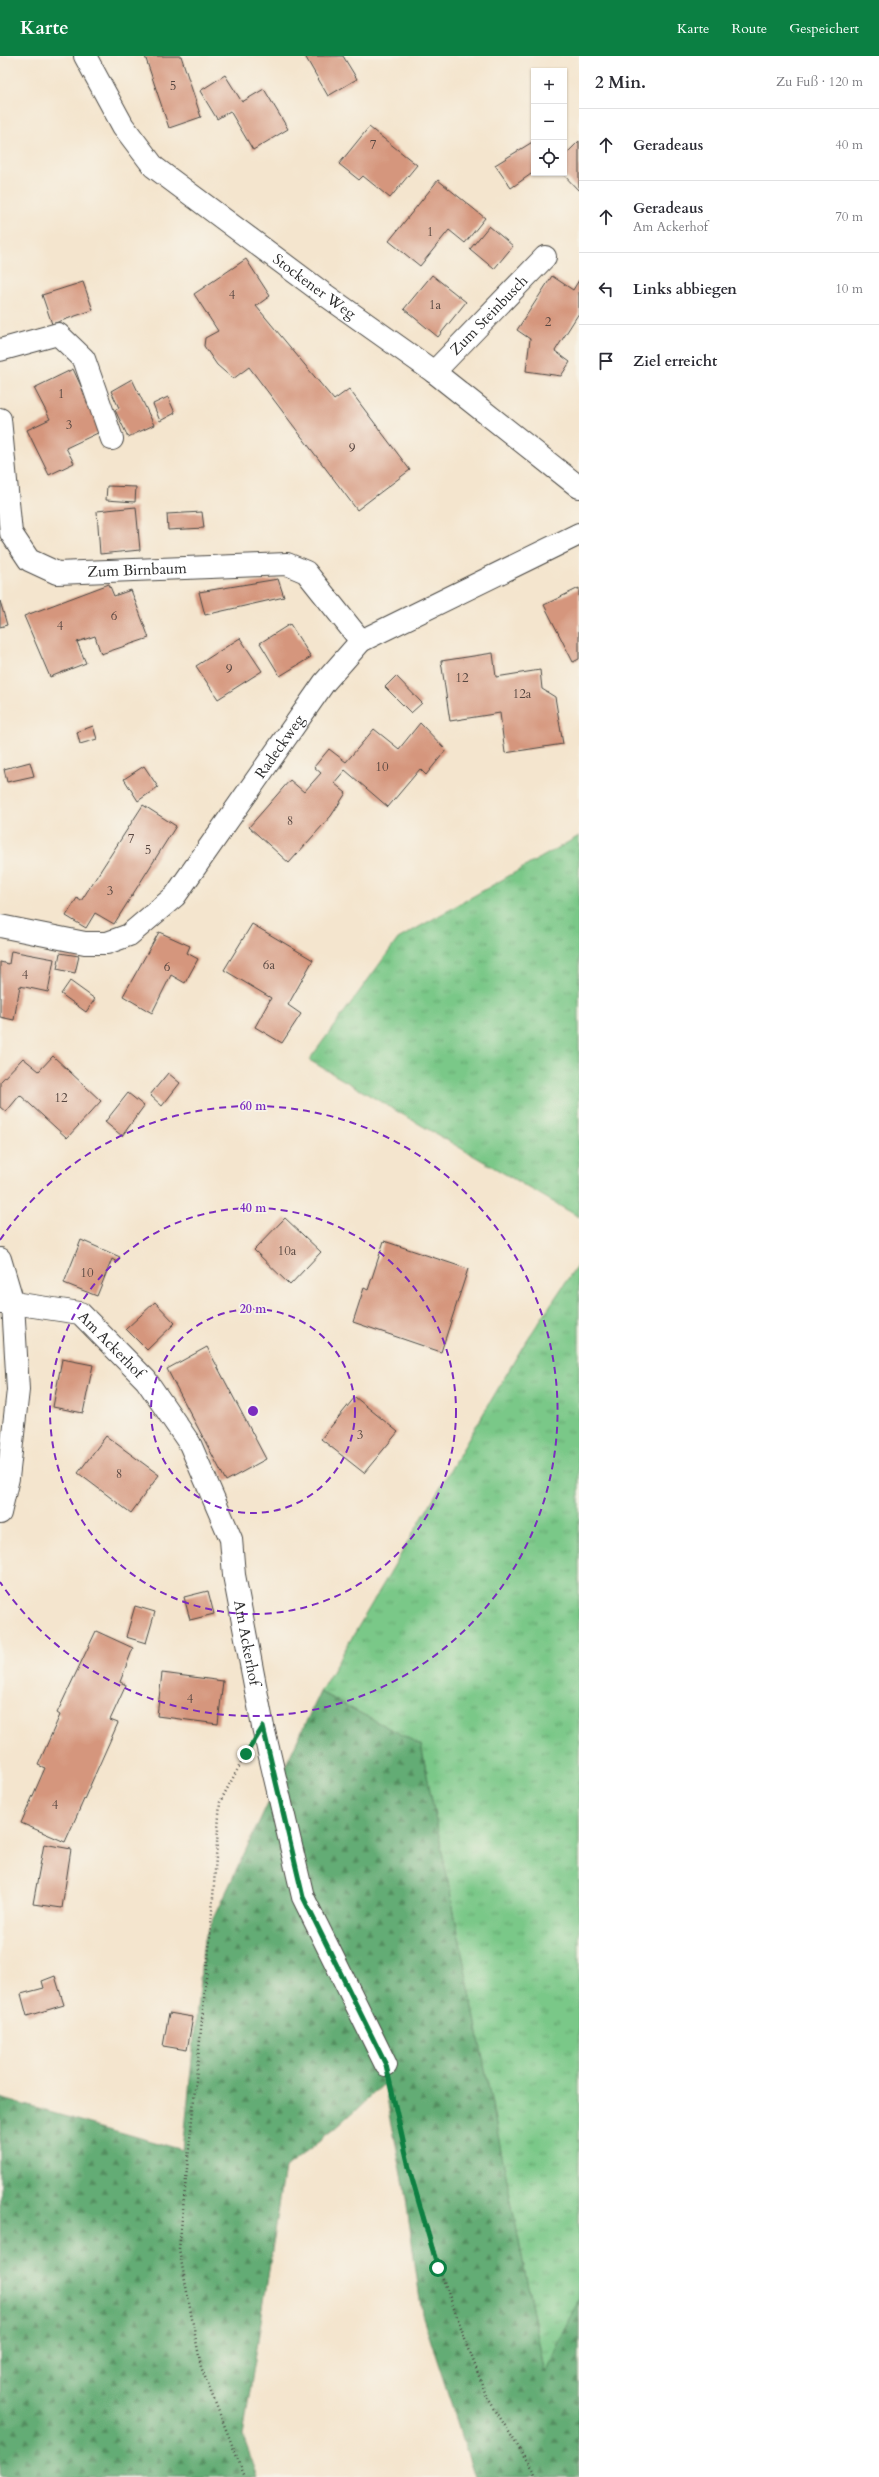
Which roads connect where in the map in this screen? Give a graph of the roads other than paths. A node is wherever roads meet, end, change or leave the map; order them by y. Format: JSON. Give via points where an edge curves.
{"nodes":[{"id":1,"x":85,"y":56,"type":"edge"},
{"id":2,"x":544,"y":257,"type":"dead end"},
{"id":3,"x":0,"y":350,"type":"edge"},
{"id":4,"x":434,"y":372,"type":"junction"},
{"id":5,"x":0,"y":419,"type":"edge"},
{"id":6,"x":112,"y":438,"type":"dead end"},
{"id":7,"x":579,"y":487,"type":"edge"},
{"id":8,"x":5,"y":533,"type":"edge"},
{"id":9,"x":579,"y":534,"type":"edge"},
{"id":10,"x":361,"y":641,"type":"junction"},
{"id":11,"x":0,"y":926,"type":"edge"},
{"id":12,"x":0,"y":1259,"type":"edge"},
{"id":13,"x":6,"y":1303,"type":"edge"},
{"id":14,"x":0,"y":1513,"type":"edge"},
{"id":15,"x":386,"y":2065,"type":"road end"}],
"edges":[{"from":1,"to":4,"type":"street","name":"Stockener Weg","via":[[123,126],[154,167],[324,294]]},
{"from":2,"to":4,"type":"street","name":"Zum Steinbusch"},
{"from":3,"to":6,"type":"street","via":[[58,334],[84,359]]},
{"from":4,"to":7,"type":"street","name":"Stockener Weg"},
{"from":5,"to":8,"type":"street","name":"Zum Birnbaum"},
{"from":8,"to":10,"type":"street","name":"Zum Birnbaum","via":[[29,560],[57,573],[287,564],[306,572]]},
{"from":9,"to":10,"type":"street","name":"Radeckweg"},
{"from":10,"to":11,"type":"street","name":"Radeckweg","via":[[324,684],[175,896],[129,936],[108,943],[85,943]]},
{"from":12,"to":13,"type":"street"},
{"from":13,"to":14,"type":"street","via":[[18,1390],[8,1478]]},
{"from":13,"to":15,"type":"street","name":"Am Ackerhof","via":[[80,1313],[146,1380],[190,1444],[231,1539],[234,1575],[263,1727],[303,1897]]}]}
